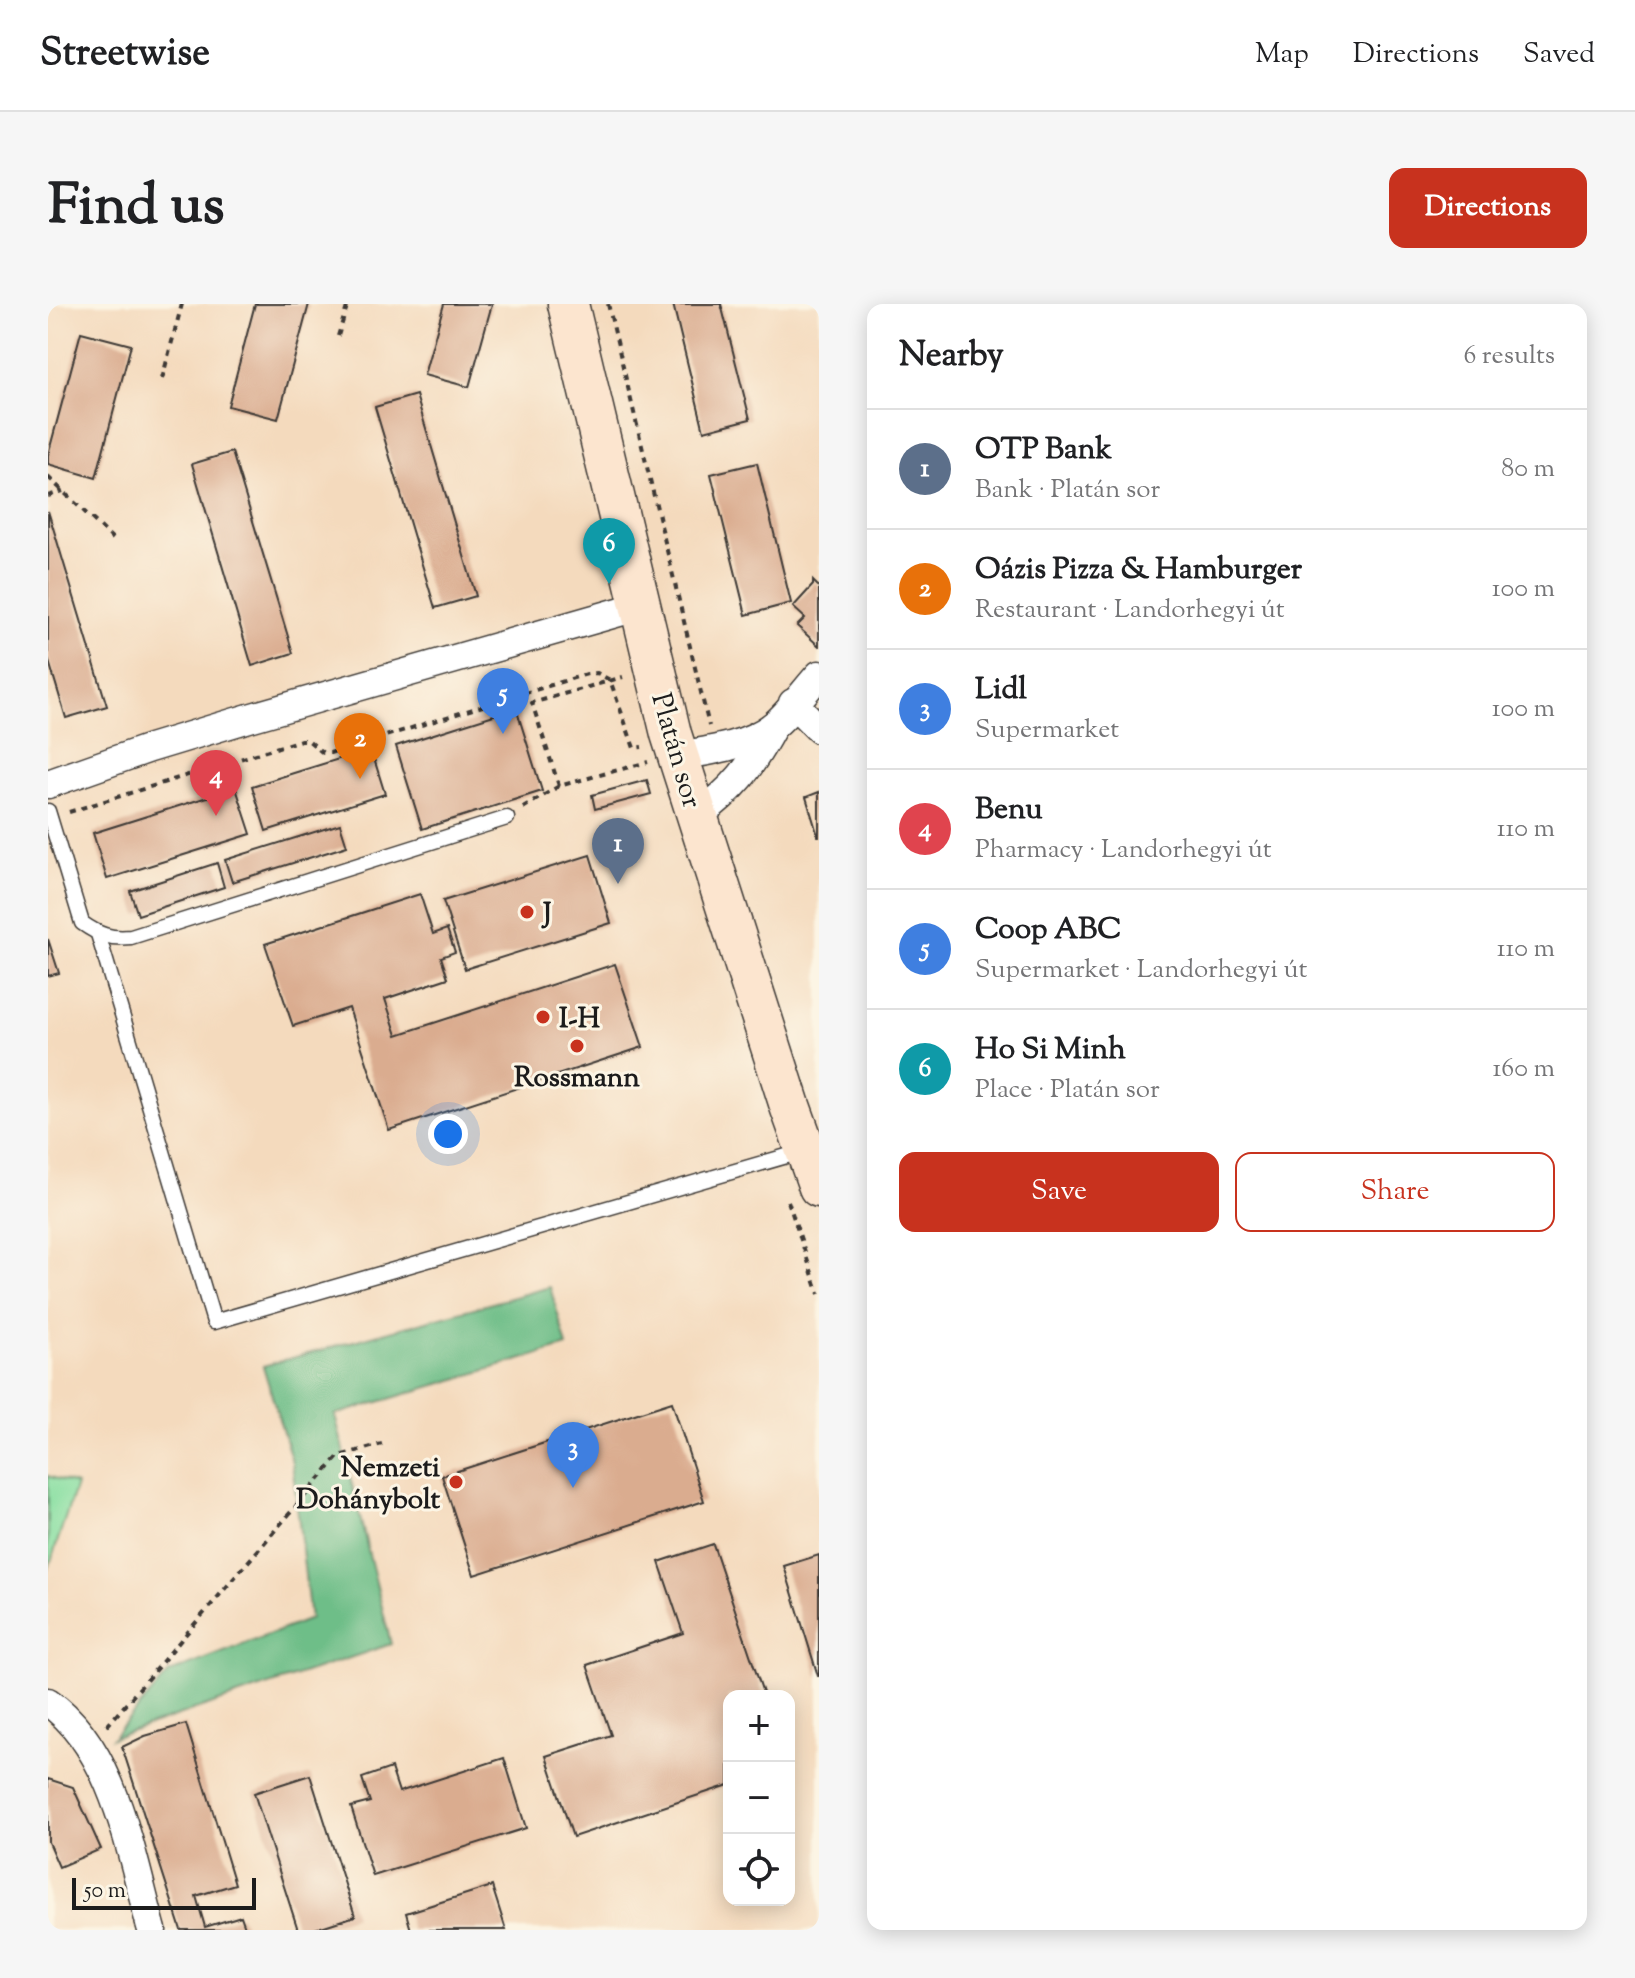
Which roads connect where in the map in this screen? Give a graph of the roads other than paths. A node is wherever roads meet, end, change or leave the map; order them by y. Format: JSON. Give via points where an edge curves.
{"nodes":[{"id":1,"x":568,"y":304,"type":"edge"},
{"id":2,"x":640,"y":606,"type":"junction"},
{"id":3,"x":819,"y":675,"type":"edge"},
{"id":4,"x":793,"y":703,"type":"junction"},
{"id":5,"x":773,"y":726,"type":"junction"},
{"id":6,"x":819,"y":729,"type":"edge"},
{"id":7,"x":678,"y":751,"type":"junction"},
{"id":8,"x":48,"y":784,"type":"edge"},
{"id":9,"x":49,"y":815,"type":"edge"},
{"id":10,"x":696,"y":817,"type":"junction"},
{"id":11,"x":507,"y":818,"type":"road end"},
{"id":12,"x":98,"y":934,"type":"junction"},
{"id":13,"x":813,"y":1168,"type":"edge"},
{"id":14,"x":48,"y":1702,"type":"edge"},
{"id":15,"x":152,"y":1930,"type":"edge"}],
"edges":[{"from":1,"to":2,"type":"street","name":"Platán sor"},
{"from":2,"to":7,"type":"street","name":"Platán sor"},
{"from":2,"to":8,"type":"street","via":[[221,726]]},
{"from":3,"to":4,"type":"street"},
{"from":4,"to":5,"type":"street"},
{"from":4,"to":6,"type":"street"},
{"from":5,"to":7,"type":"street","via":[[747,739]]},
{"from":5,"to":10,"type":"street","via":[[751,766],[726,795]]},
{"from":7,"to":10,"type":"street","name":"Platán sor"},
{"from":9,"to":12,"type":"lane","via":[[82,923]]},
{"from":10,"to":13,"type":"street","name":"Platán sor"},
{"from":11,"to":12,"type":"lane","via":[[131,937]]},
{"from":12,"to":13,"type":"lane","via":[[214,1322]]},
{"from":14,"to":15,"type":"street","via":[[90,1746],[116,1804]]}]}
